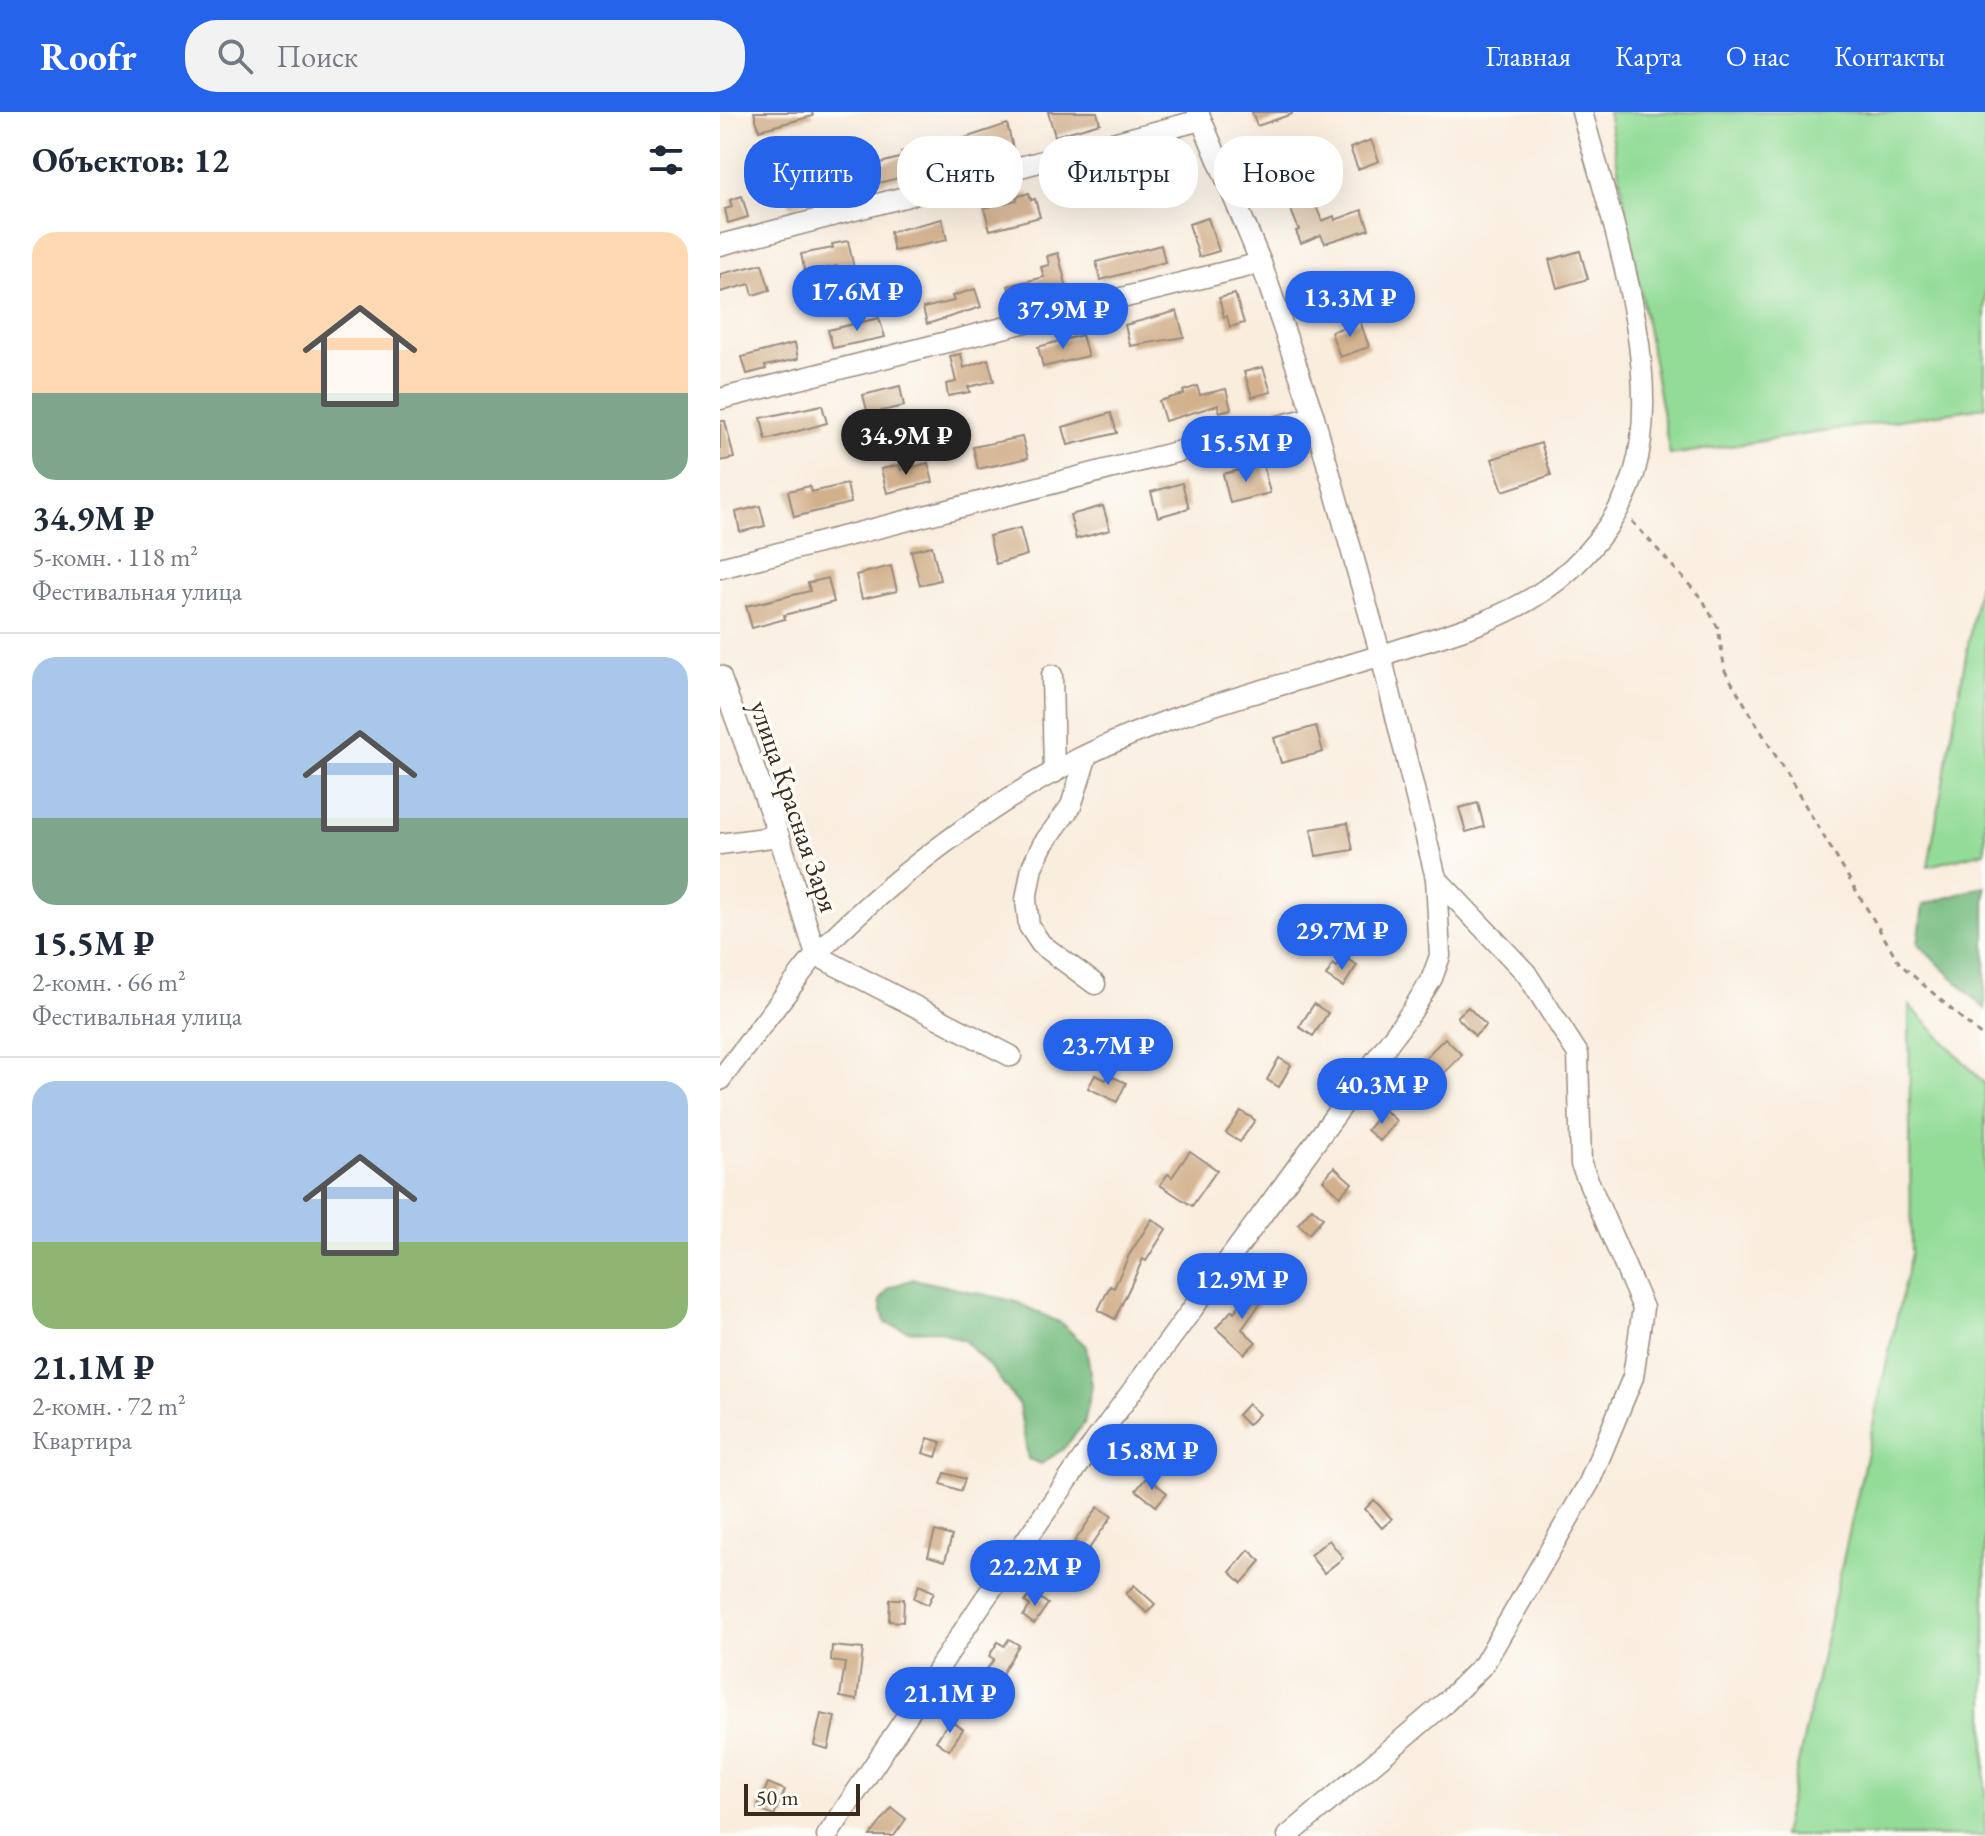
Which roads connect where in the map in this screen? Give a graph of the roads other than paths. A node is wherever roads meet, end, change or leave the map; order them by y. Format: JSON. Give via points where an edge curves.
{"nodes":[{"id":1,"x":1582,"y":112,"type":"edge"},
{"id":2,"x":1200,"y":116,"type":"edge"},
{"id":3,"x":720,"y":245,"type":"edge"},
{"id":4,"x":1261,"y":263,"type":"junction"},
{"id":5,"x":720,"y":399,"type":"edge"},
{"id":6,"x":1314,"y":417,"type":"junction"},
{"id":7,"x":720,"y":568,"type":"edge"},
{"id":8,"x":1381,"y":656,"type":"junction"},
{"id":9,"x":1052,"y":675,"type":"dead end"},
{"id":10,"x":720,"y":676,"type":"edge"},
{"id":11,"x":1087,"y":755,"type":"junction"},
{"id":12,"x":1054,"y":773,"type":"junction"},
{"id":13,"x":779,"y":836,"type":"junction"},
{"id":14,"x":720,"y":844,"type":"edge"},
{"id":15,"x":1436,"y":878,"type":"junction"},
{"id":16,"x":816,"y":955,"type":"junction"},
{"id":17,"x":1095,"y":984,"type":"dead end"},
{"id":18,"x":1011,"y":1056,"type":"dead end"},
{"id":19,"x":720,"y":1080,"type":"edge"},
{"id":20,"x":827,"y":1836,"type":"edge"},
{"id":21,"x":1288,"y":1836,"type":"edge"}],
"edges":[{"from":1,"to":8,"type":"street","via":[[1643,366],[1645,404],[1633,476],[1619,507],[1581,559],[1545,590],[1504,614]]},
{"from":2,"to":3,"type":"street"},
{"from":2,"to":4,"type":"street"},
{"from":4,"to":5,"type":"street"},
{"from":4,"to":6,"type":"street"},
{"from":6,"to":7,"type":"street"},
{"from":6,"to":8,"type":"street"},
{"from":8,"to":11,"type":"street","via":[[1202,708]]},
{"from":8,"to":15,"type":"street"},
{"from":9,"to":12,"type":"street"},
{"from":10,"to":13,"type":"street","name":"улица Красная Заря"},
{"from":11,"to":12,"type":"street"},
{"from":11,"to":17,"type":"street","via":[[1071,806],[1032,867],[1026,900],[1029,926],[1041,944]]},
{"from":12,"to":16,"type":"street","via":[[905,874]]},
{"from":13,"to":14,"type":"street"},
{"from":13,"to":16,"type":"street","name":"улица Красная Заря"},
{"from":15,"to":20,"type":"street","via":[[1440,956],[1412,1011],[1096,1440]]},
{"from":15,"to":21,"type":"street","via":[[1526,973],[1578,1054],[1581,1164],[1643,1308],[1633,1377],[1589,1483],[1484,1664]]},
{"from":16,"to":18,"type":"street"},
{"from":16,"to":19,"type":"street"}]}
